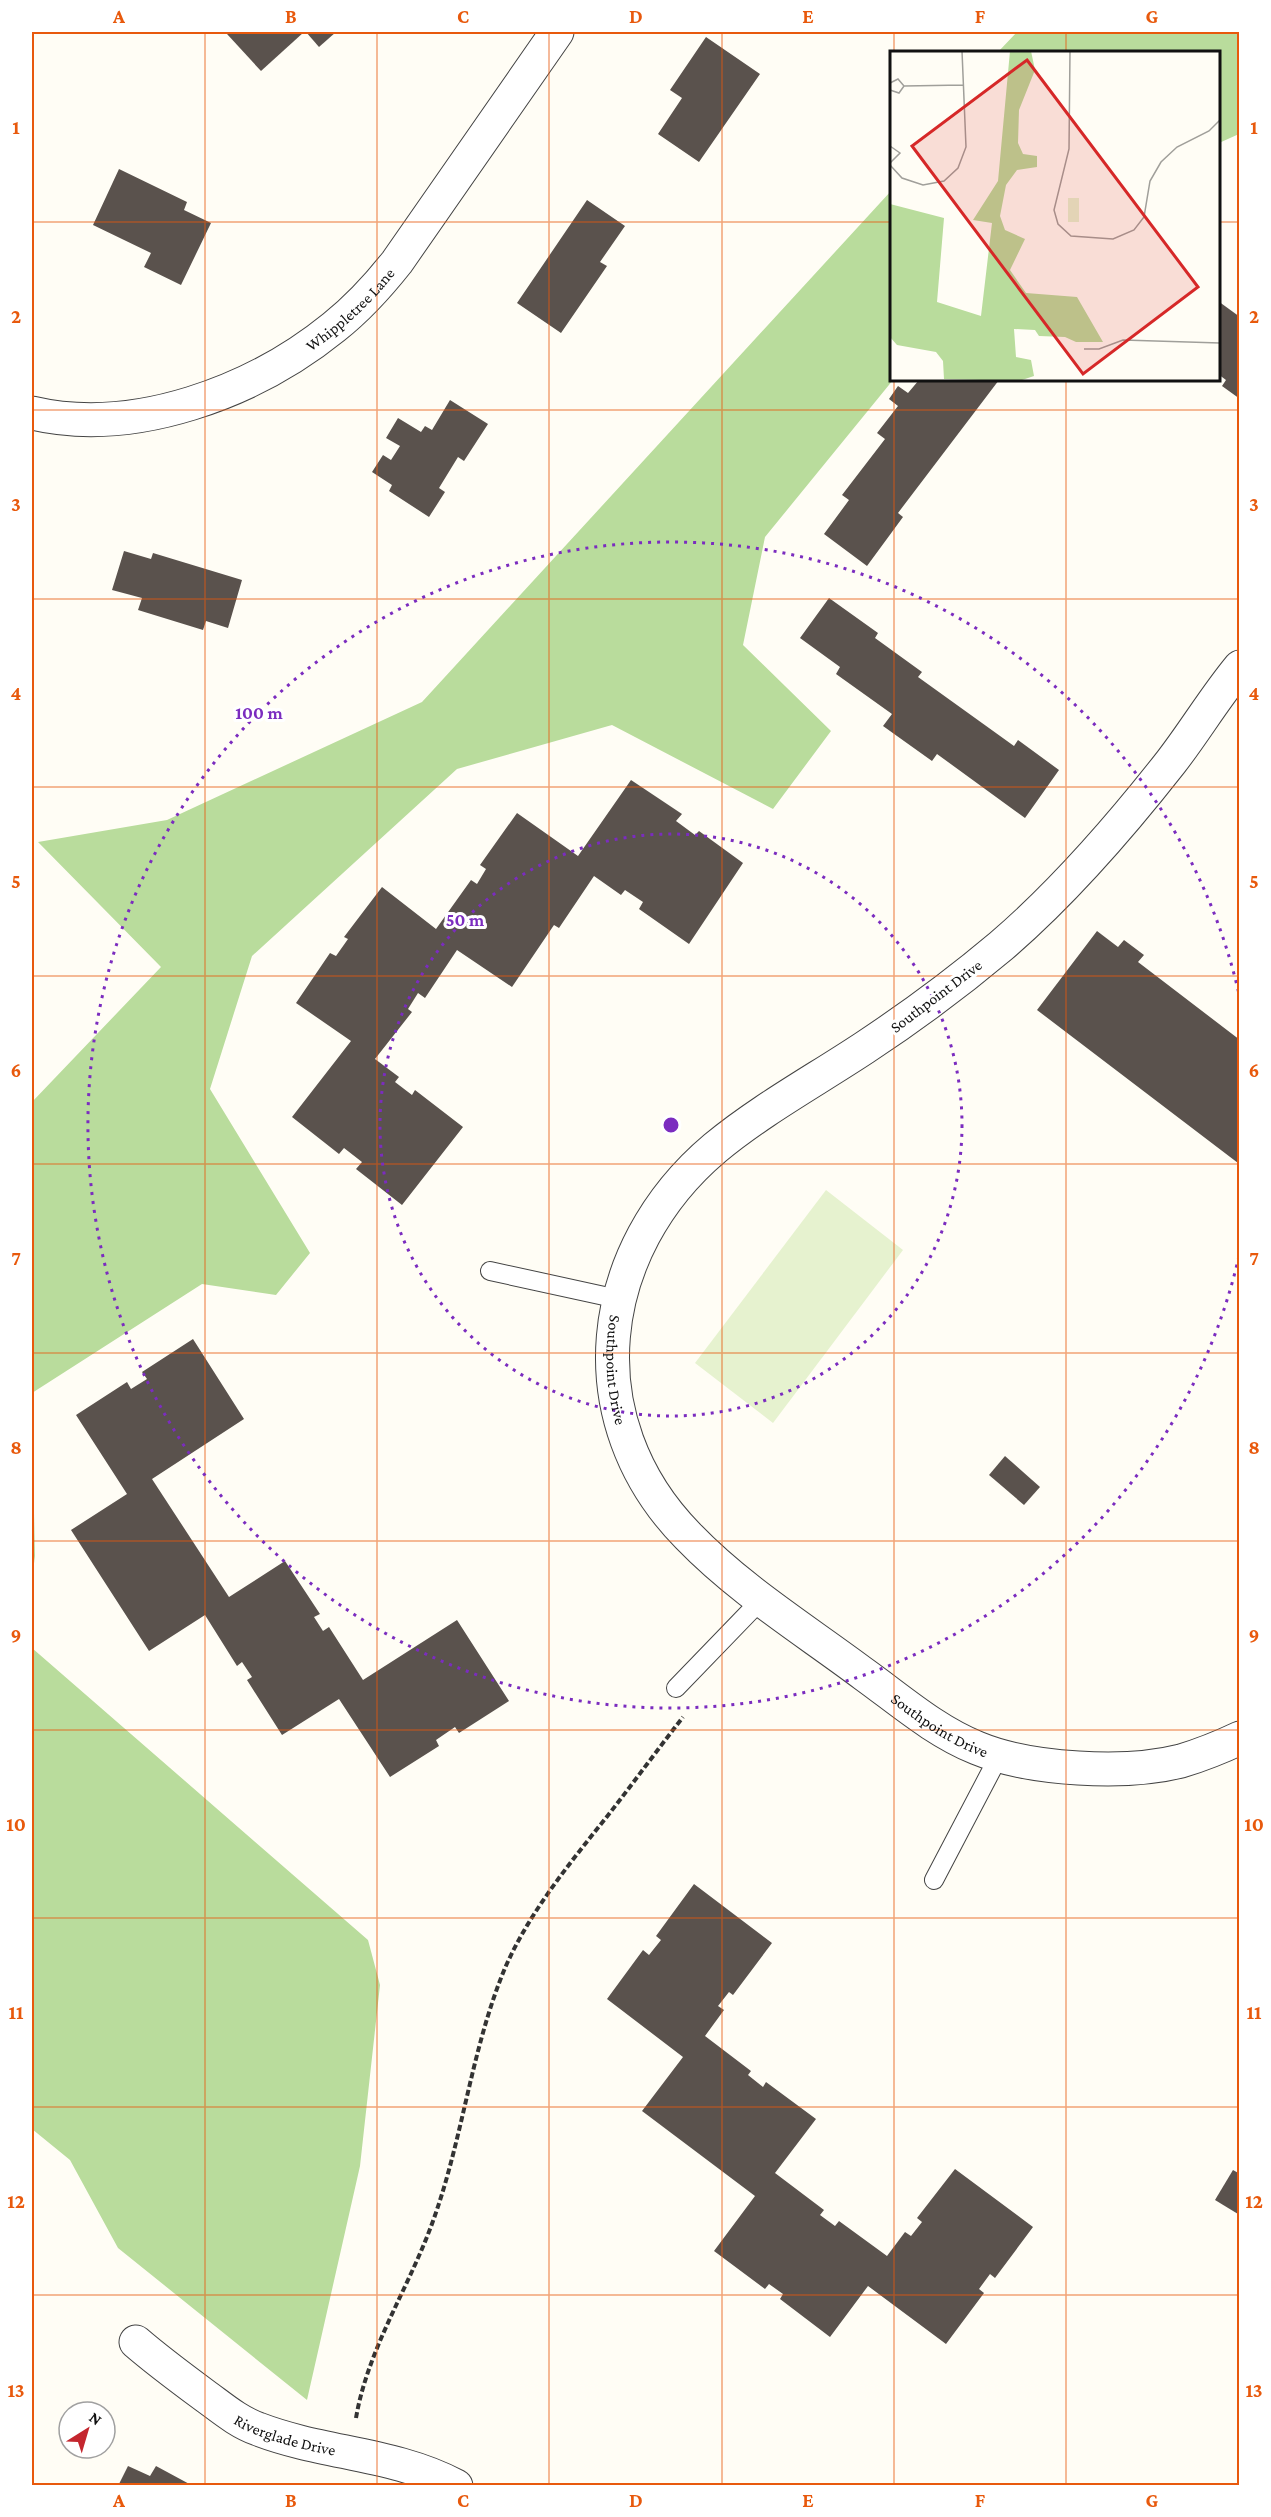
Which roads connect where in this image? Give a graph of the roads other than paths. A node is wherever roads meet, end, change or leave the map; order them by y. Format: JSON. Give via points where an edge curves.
{"nodes":[{"id":1,"x":556,"y":32,"type":"edge"},
{"id":2,"x":32,"y":413,"type":"edge"},
{"id":3,"x":1239,"y":667,"type":"edge"},
{"id":4,"x":490,"y":1271,"type":"dead end"},
{"id":5,"x":618,"y":1299,"type":"junction"},
{"id":6,"x":762,"y":1599,"type":"junction"},
{"id":7,"x":676,"y":1688,"type":"dead end"},
{"id":8,"x":1239,"y":1738,"type":"edge"},
{"id":9,"x":999,"y":1756,"type":"junction"},
{"id":10,"x":934,"y":1880,"type":"dead end"},
{"id":11,"x":136,"y":2342,"type":"dead end"},
{"id":12,"x":456,"y":2486,"type":"edge"}],
"edges":[{"from":1,"to":2,"type":"street","name":"Whippletree Lane","via":[[397,262],[375,290],[326,334],[260,375],[177,407],[93,419]]},
{"from":3,"to":5,"type":"street","name":"Southpoint Drive","via":[[1137,804],[1064,886],[1004,943],[915,1013],[750,1121],[687,1174],[643,1232]]},
{"from":4,"to":5,"type":"lane"},
{"from":5,"to":6,"type":"street","name":"Southpoint Drive","via":[[614,1377],[621,1423],[636,1464],[656,1498],[688,1537]]},
{"from":6,"to":7,"type":"lane"},
{"from":6,"to":9,"type":"street","name":"Southpoint Drive","via":[[929,1722]]},
{"from":8,"to":9,"type":"street","name":"Southpoint Drive","via":[[1179,1761],[1149,1766],[1059,1766]]},
{"from":9,"to":10,"type":"lane"},
{"from":11,"to":12,"type":"street","name":"Riverglade Drive","via":[[243,2423],[289,2439],[420,2469]]}]}
